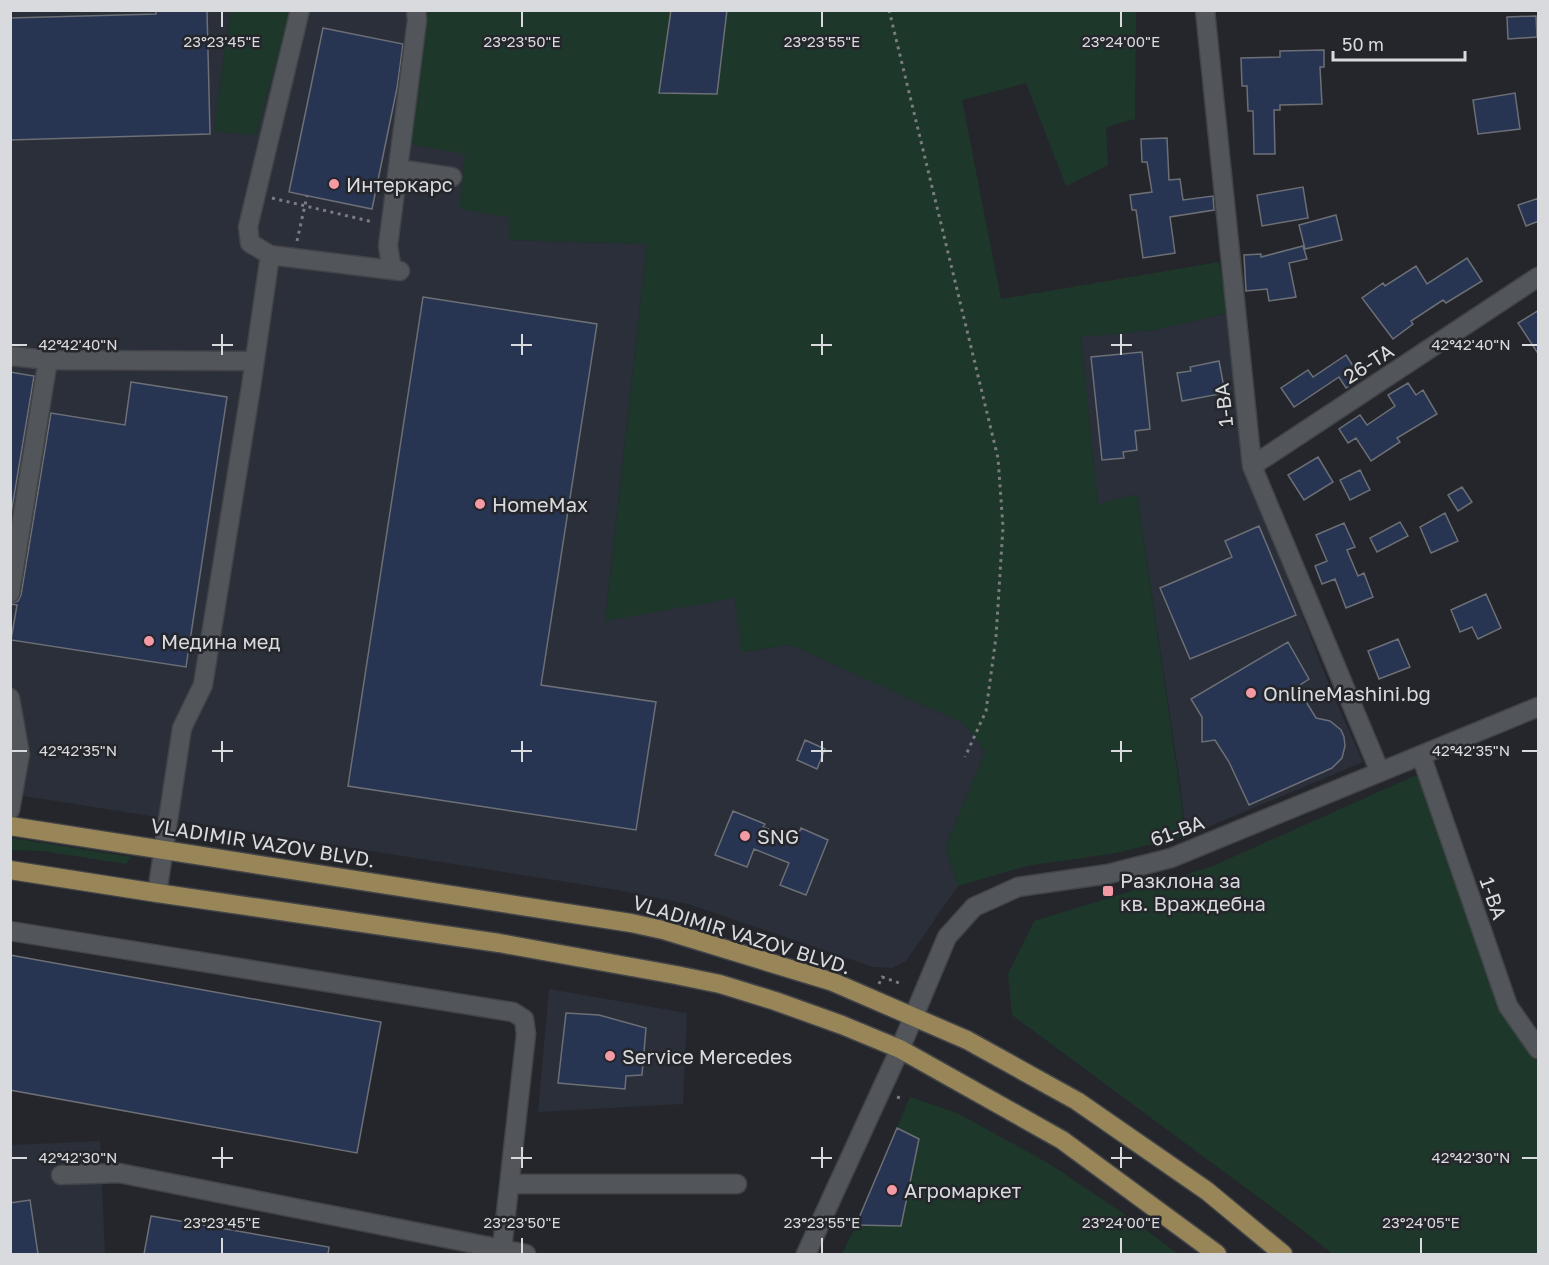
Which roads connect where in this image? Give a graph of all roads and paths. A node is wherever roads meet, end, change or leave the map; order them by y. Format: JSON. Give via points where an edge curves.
{"nodes":[{"id":1,"x":300,"y":10,"type":"edge"},
{"id":2,"x":416,"y":10,"type":"edge"},
{"id":3,"x":889,"y":10,"type":"edge"},
{"id":4,"x":1205,"y":10,"type":"edge"},
{"id":5,"x":398,"y":170,"type":"junction"},
{"id":6,"x":452,"y":177,"type":"dead end"},
{"id":7,"x":256,"y":194,"type":"junction"},
{"id":8,"x":307,"y":196,"type":"dead end"},
{"id":9,"x":304,"y":206,"type":"junction"},
{"id":10,"x":390,"y":226,"type":"junction"},
{"id":11,"x":298,"y":234,"type":"dead end"},
{"id":12,"x":270,"y":255,"type":"junction"},
{"id":13,"x":1539,"y":277,"type":"edge"},
{"id":14,"x":10,"y":356,"type":"edge"},
{"id":15,"x":48,"y":360,"type":"junction"},
{"id":16,"x":254,"y":361,"type":"junction"},
{"id":17,"x":1252,"y":466,"type":"junction"},
{"id":18,"x":10,"y":593,"type":"edge"},
{"id":19,"x":10,"y":698,"type":"edge"},
{"id":20,"x":1539,"y":707,"type":"edge"},
{"id":21,"x":1421,"y":755,"type":"junction"},
{"id":22,"x":965,"y":757,"type":"dead end"},
{"id":23,"x":1380,"y":772,"type":"junction"},
{"id":24,"x":10,"y":810,"type":"edge"},
{"id":25,"x":10,"y":826,"type":"edge"},
{"id":26,"x":164,"y":850,"type":"junction"},
{"id":27,"x":10,"y":870,"type":"edge"},
{"id":28,"x":157,"y":893,"type":"junction"},
{"id":29,"x":10,"y":931,"type":"edge"},
{"id":30,"x":899,"y":983,"type":"dead end"},
{"id":31,"x":879,"y":984,"type":"dead end"},
{"id":32,"x":914,"y":1017,"type":"junction"},
{"id":33,"x":1531,"y":1026,"type":"edge"},
{"id":34,"x":900,"y":1049,"type":"junction"},
{"id":35,"x":1539,"y":1050,"type":"edge"},
{"id":36,"x":897,"y":1096,"type":"dead end"},
{"id":37,"x":903,"y":1100,"type":"dead end"},
{"id":38,"x":61,"y":1175,"type":"dead end"},
{"id":39,"x":510,"y":1184,"type":"junction"},
{"id":40,"x":737,"y":1184,"type":"dead end"},
{"id":41,"x":502,"y":1249,"type":"junction"},
{"id":42,"x":526,"y":1254,"type":"edge"},
{"id":43,"x":806,"y":1254,"type":"edge"},
{"id":44,"x":1217,"y":1254,"type":"edge"},
{"id":45,"x":1282,"y":1254,"type":"edge"}],
"edges":[{"from":1,"to":7,"type":"street"},
{"from":2,"to":5,"type":"street"},
{"from":3,"to":22,"type":"path","via":[[998,458],[1003,527],[996,637],[986,711]]},
{"from":4,"to":17,"type":"street","name":"1-ВА"},
{"from":5,"to":6,"type":"street"},
{"from":5,"to":10,"type":"street"},
{"from":7,"to":9,"type":"path"},
{"from":7,"to":12,"type":"street","via":[[248,227],[249,243]]},
{"from":8,"to":9,"type":"path"},
{"from":9,"to":10,"type":"path"},
{"from":9,"to":11,"type":"path"},
{"from":10,"to":12,"type":"street","via":[[388,246],[396,271]]},
{"from":12,"to":16,"type":"street"},
{"from":13,"to":17,"type":"street","name":"26-ТА"},
{"from":14,"to":15,"type":"street"},
{"from":15,"to":16,"type":"street"},
{"from":15,"to":18,"type":"street"},
{"from":16,"to":26,"type":"street","via":[[203,685],[182,728]]},
{"from":17,"to":23,"type":"street","name":"1-ВА"},
{"from":19,"to":24,"type":"street","via":[[20,754]]},
{"from":20,"to":21,"type":"street","name":"61-ВА"},
{"from":21,"to":23,"type":"street","name":"61-ВА"},
{"from":21,"to":33,"type":"street","name":"1-ВА","via":[[1508,1006]]},
{"from":23,"to":32,"type":"street","name":"61-ВА","via":[[1171,858],[1108,874],[1018,887],[974,908],[947,937]]},
{"from":25,"to":26,"type":"main road","name":"VLADIMIR VAZOV BLVD."},
{"from":26,"to":28,"type":"street"},
{"from":26,"to":32,"type":"main road","name":"VLADIMIR VAZOV BLVD.","via":[[663,930],[833,982]]},
{"from":27,"to":28,"type":"main road"},
{"from":28,"to":34,"type":"main road","via":[[499,944],[720,984]]},
{"from":29,"to":39,"type":"street","via":[[513,1012],[524,1019],[526,1034]]},
{"from":30,"to":31,"type":"path","via":[[882,976]]},
{"from":32,"to":34,"type":"street","name":"61-ВА"},
{"from":32,"to":45,"type":"main road","name":"VLADIMIR VAZOV BLVD.","via":[[967,1040],[1077,1101],[1207,1191]]},
{"from":33,"to":35,"type":"street","name":"1-ВА"},
{"from":34,"to":43,"type":"street","name":"61-ВА"},
{"from":34,"to":44,"type":"main road","via":[[1062,1140]]},
{"from":36,"to":37,"type":"path"},
{"from":38,"to":41,"type":"street","via":[[119,1173]]},
{"from":39,"to":40,"type":"street"},
{"from":39,"to":41,"type":"street"},
{"from":41,"to":42,"type":"street"}]}
